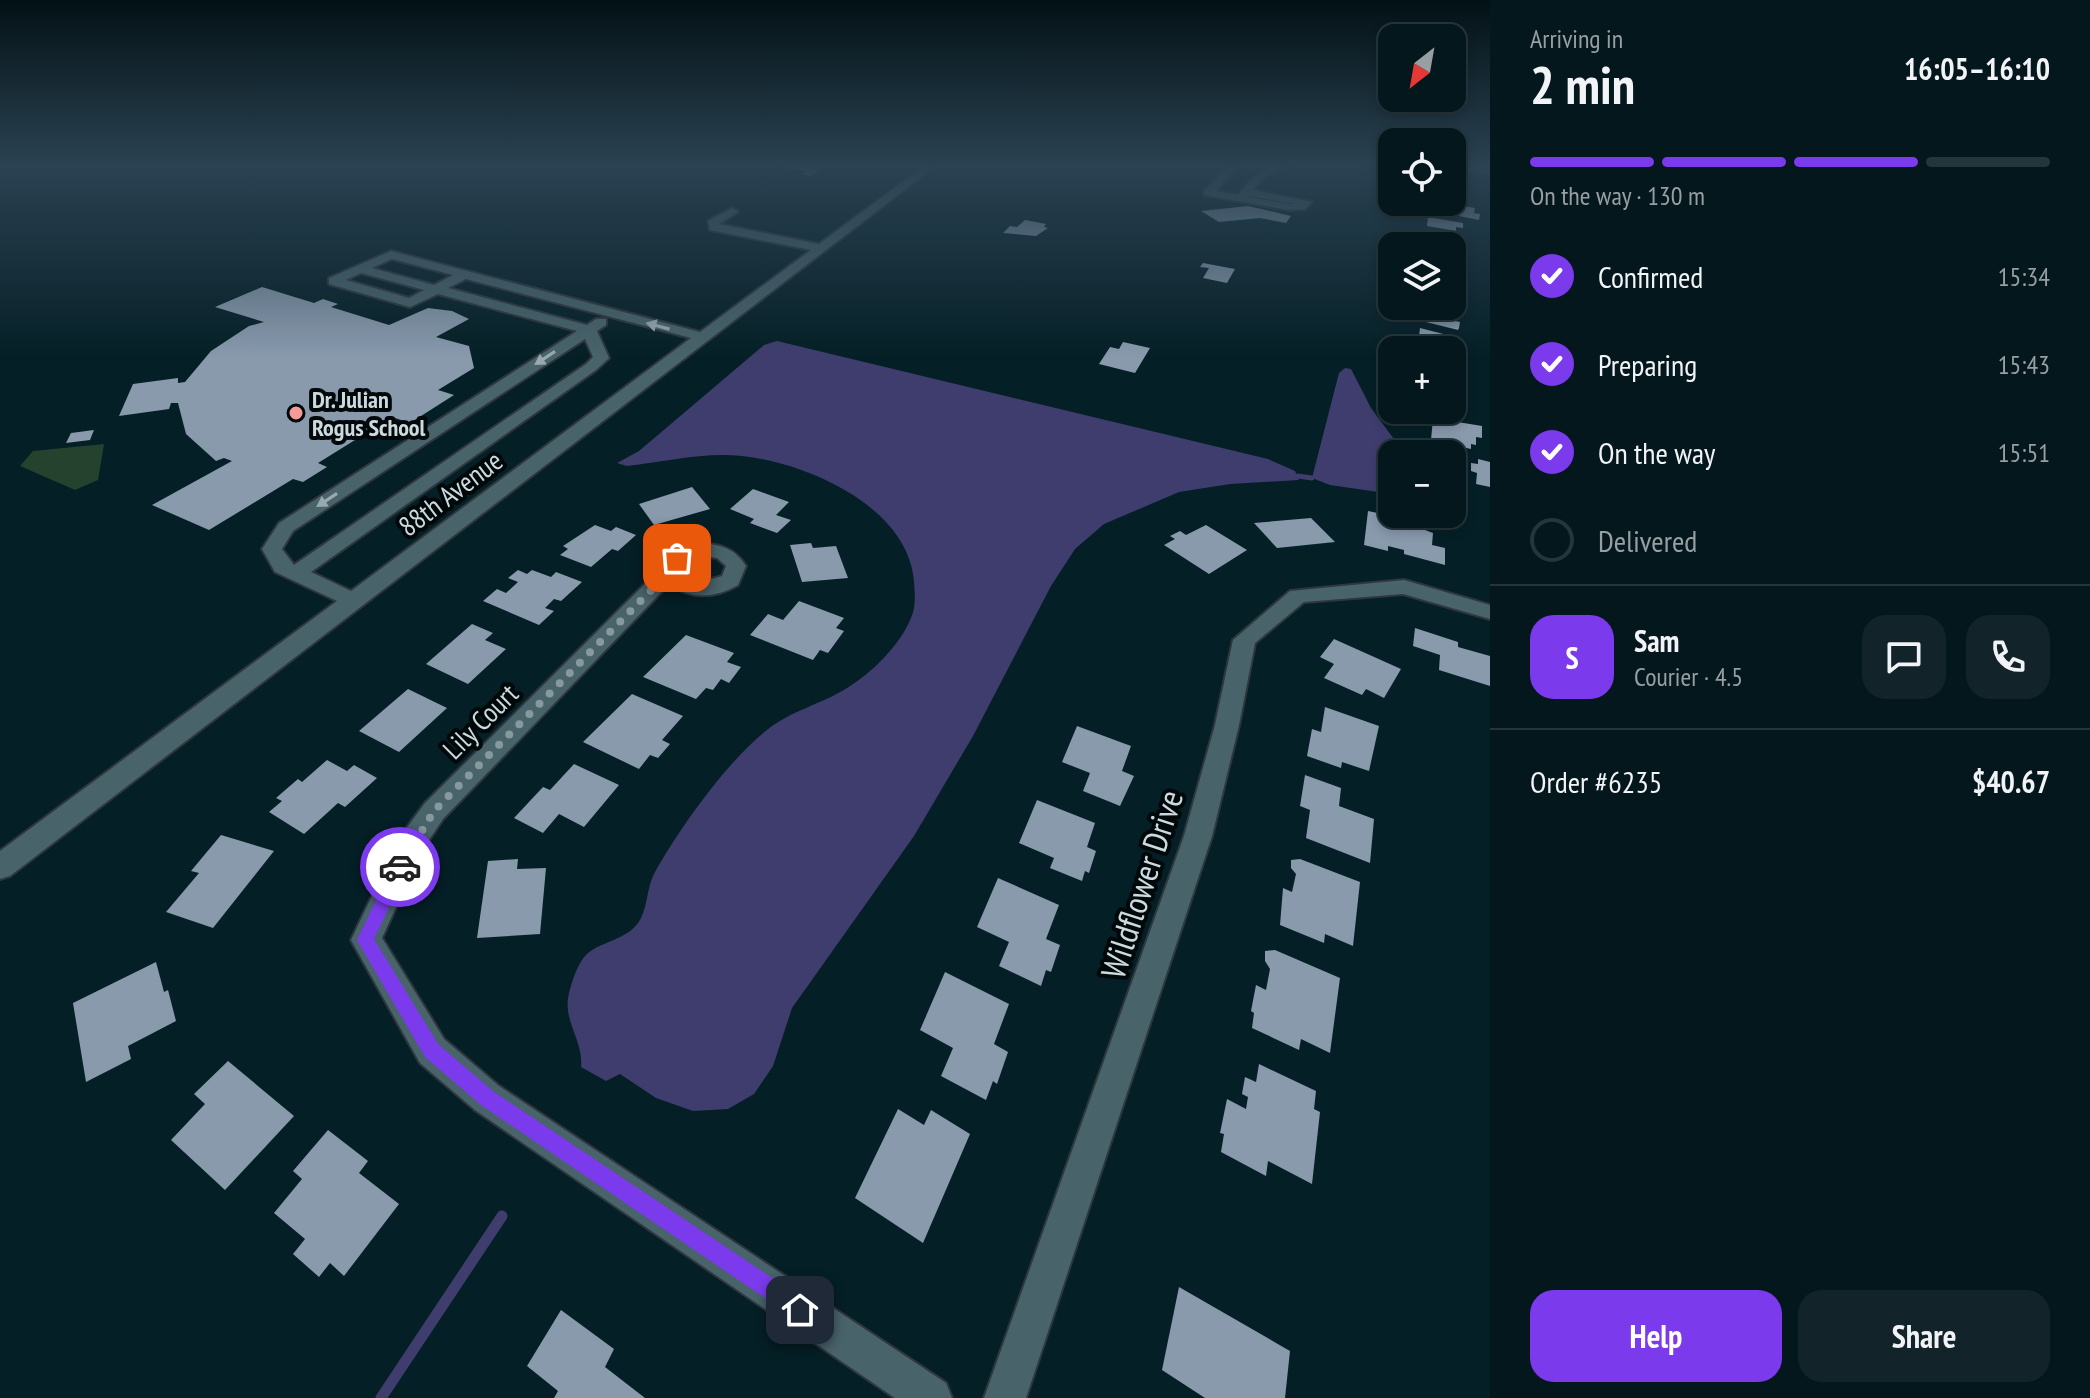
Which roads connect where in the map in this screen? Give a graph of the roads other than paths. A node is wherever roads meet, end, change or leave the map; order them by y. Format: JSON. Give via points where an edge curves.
{"nodes":[{"id":1,"x":725,"y":229,"type":"edge"},
{"id":2,"x":845,"y":229,"type":"edge"},
{"id":3,"x":820,"y":248,"type":"junction"},
{"id":4,"x":360,"y":269,"type":"junction"},
{"id":5,"x":465,"y":274,"type":"junction"},
{"id":6,"x":483,"y":279,"type":"junction"},
{"id":7,"x":438,"y":288,"type":"junction"},
{"id":8,"x":456,"y":293,"type":"junction"},
{"id":9,"x":588,"y":307,"type":"junction"},
{"id":10,"x":613,"y":314,"type":"junction"},
{"id":11,"x":563,"y":323,"type":"junction"},
{"id":12,"x":589,"y":330,"type":"junction"},
{"id":13,"x":703,"y":337,"type":"junction"},
{"id":14,"x":671,"y":570,"type":"dead end"},
{"id":15,"x":296,"y":573,"type":"junction"},
{"id":16,"x":354,"y":601,"type":"junction"},
{"id":17,"x":1490,"y":612,"type":"edge"},
{"id":18,"x":0,"y":867,"type":"edge"},
{"id":19,"x":931,"y":1398,"type":"edge"},
{"id":20,"x":1005,"y":1398,"type":"edge"}],
"edges":[{"from":1,"to":3,"type":"street"},
{"from":2,"to":3,"type":"street","name":"88th Avenue"},
{"from":3,"to":13,"type":"street","name":"88th Avenue"},
{"from":4,"to":5,"type":"street","via":[[391,255]]},
{"from":4,"to":7,"type":"street"},
{"from":4,"to":7,"type":"street","via":[[334,281],[410,303]]},
{"from":5,"to":6,"type":"street"},
{"from":5,"to":7,"type":"street"},
{"from":6,"to":8,"type":"street"},
{"from":6,"to":9,"type":"street"},
{"from":7,"to":8,"type":"street"},
{"from":8,"to":11,"type":"street"},
{"from":9,"to":10,"type":"street"},
{"from":9,"to":11,"type":"street"},
{"from":10,"to":12,"type":"street"},
{"from":13,"to":10,"type":"street","one_way":true},
{"from":11,"to":12,"type":"street"},
{"from":12,"to":15,"type":"street","via":[[601,358],[591,367]]},
{"from":12,"to":15,"type":"street","one_way":true,"via":[[286,527],[272,549],[282,567]]},
{"from":13,"to":16,"type":"street","name":"88th Avenue"},
{"from":14,"to":19,"type":"street","name":"Lily Court","via":[[434,811],[410,845],[366,940],[432,1051],[487,1098]]},
{"from":15,"to":16,"type":"street"},
{"from":16,"to":18,"type":"street","name":"88th Avenue"},
{"from":17,"to":20,"type":"street","name":"Wildflower Drive","via":[[1404,587],[1298,596],[1244,640],[1198,836]]}]}
